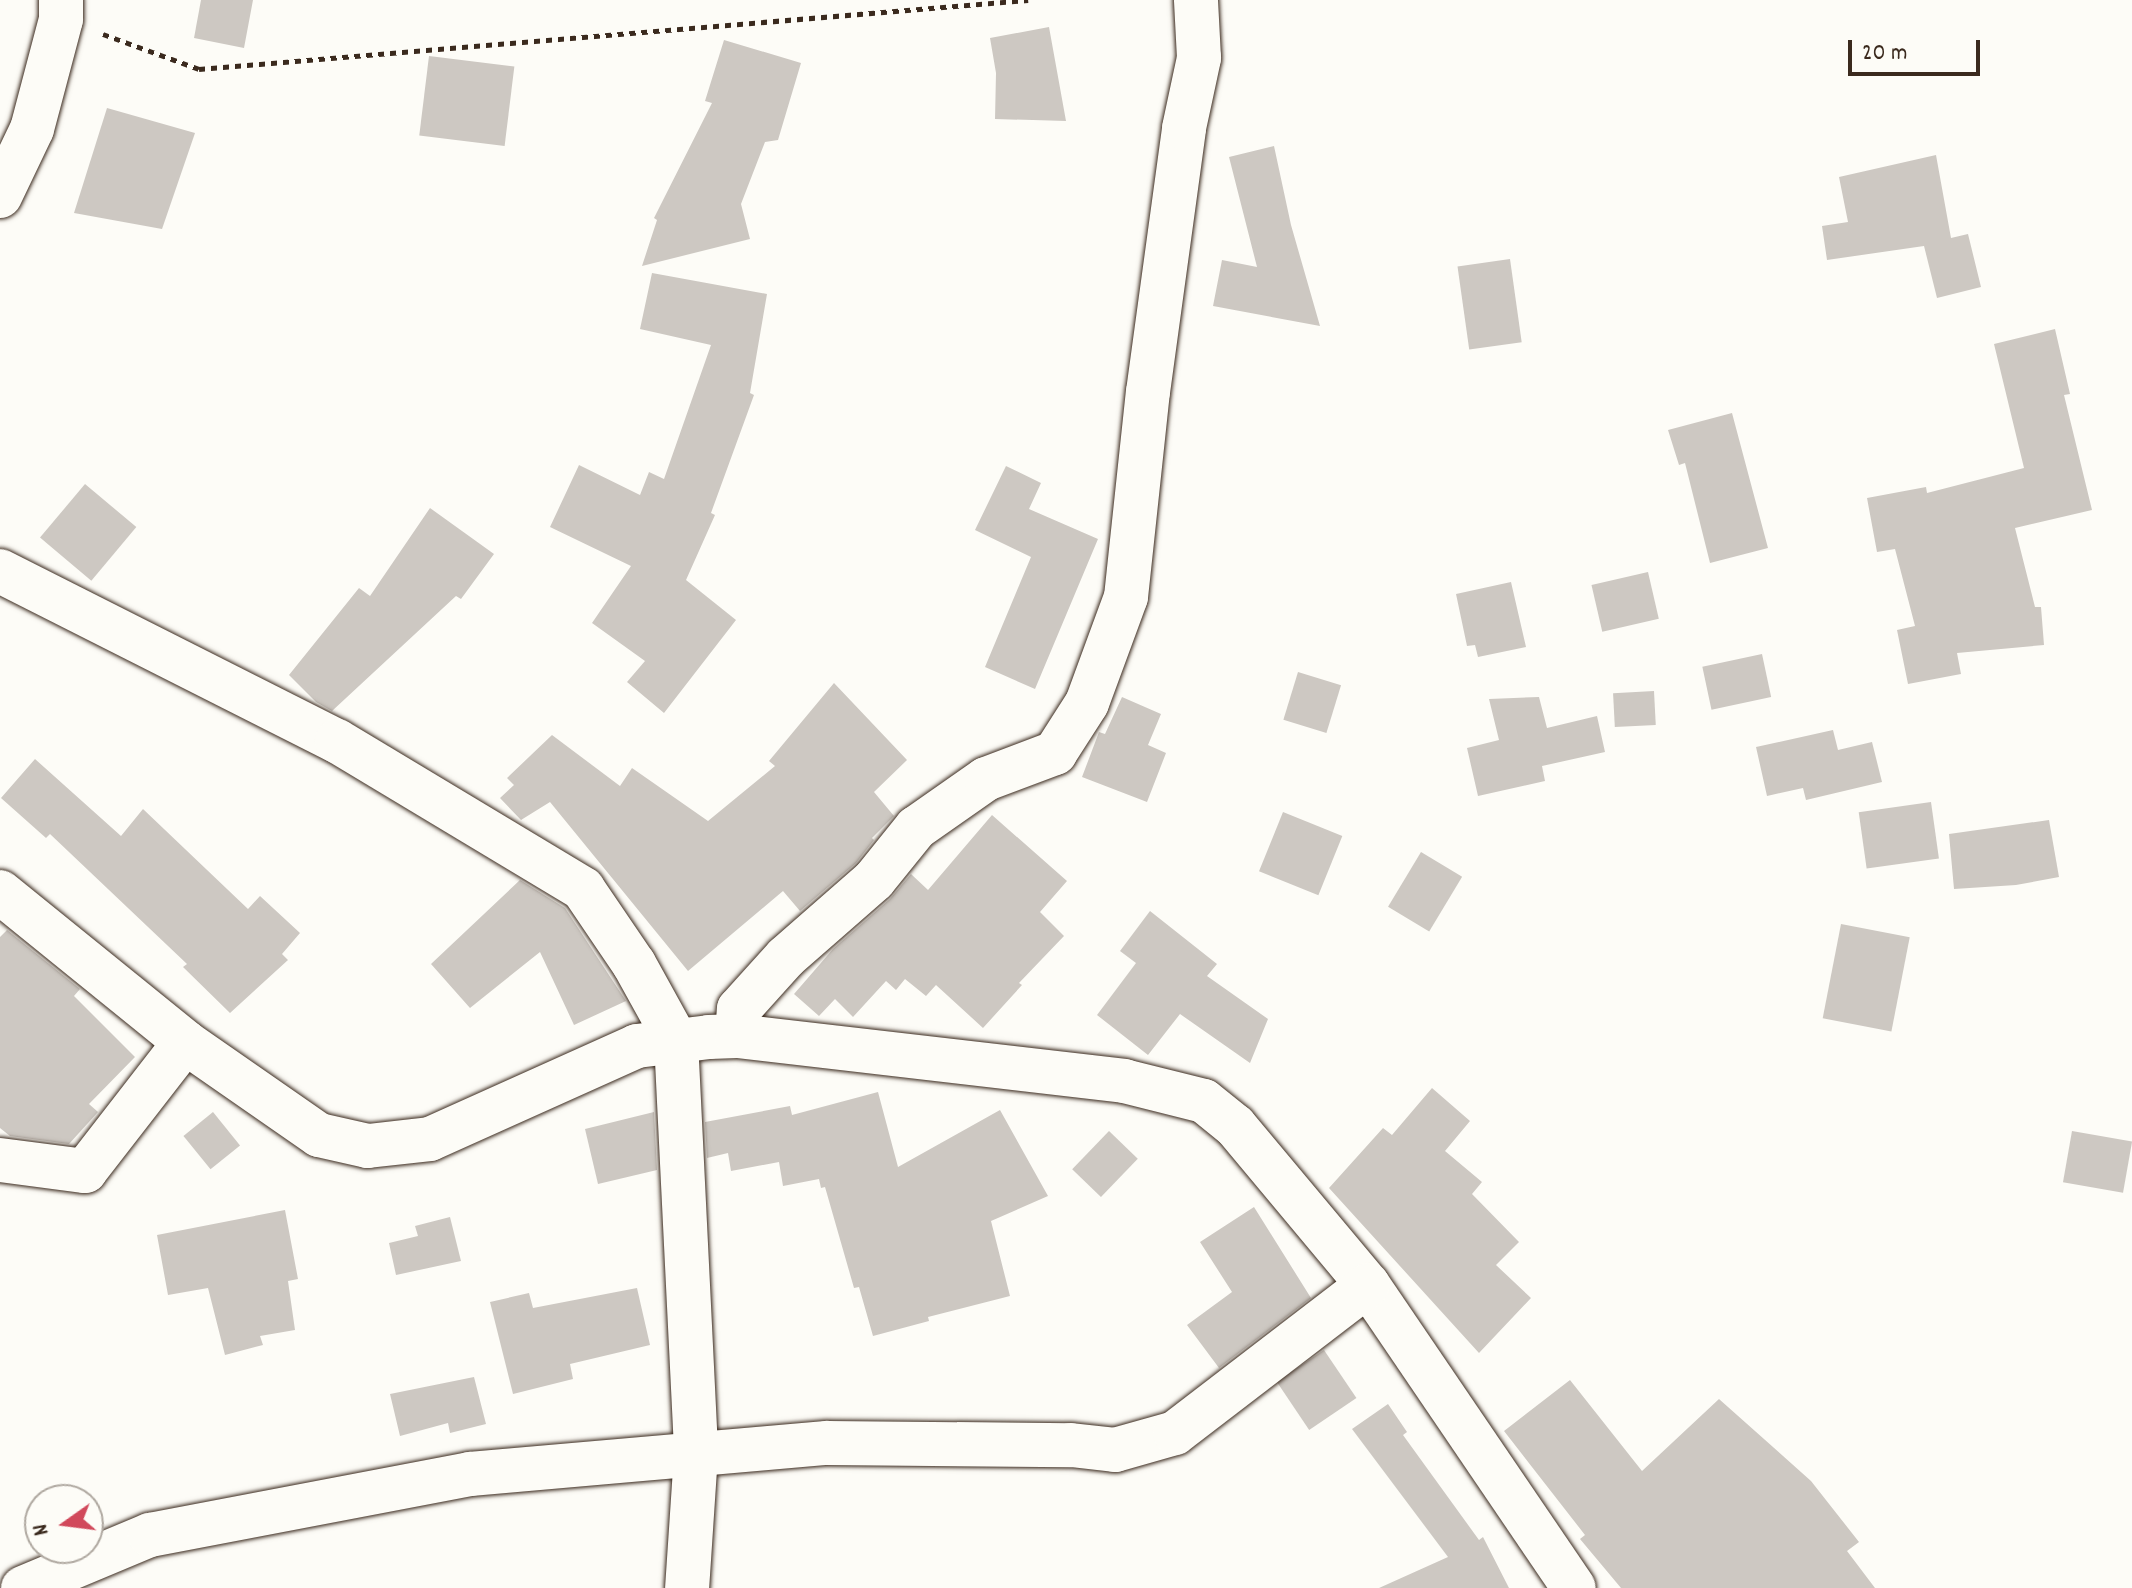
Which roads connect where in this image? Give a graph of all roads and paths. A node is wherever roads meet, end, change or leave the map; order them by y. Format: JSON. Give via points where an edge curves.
{"nodes":[{"id":1,"x":1028,"y":0,"type":"edge"},
{"id":2,"x":1196,"y":0,"type":"edge"},
{"id":3,"x":61,"y":9,"type":"edge"},
{"id":4,"x":0,"y":196,"type":"edge"},
{"id":5,"x":0,"y":571,"type":"edge"},
{"id":6,"x":0,"y":892,"type":"edge"},
{"id":7,"x":737,"y":1036,"type":"junction"},
{"id":8,"x":676,"y":1040,"type":"junction"},
{"id":9,"x":185,"y":1042,"type":"junction"},
{"id":10,"x":0,"y":1160,"type":"edge"},
{"id":11,"x":1368,"y":1285,"type":"junction"},
{"id":12,"x":696,"y":1454,"type":"junction"},
{"id":13,"x":23,"y":1588,"type":"edge"},
{"id":14,"x":687,"y":1588,"type":"edge"},
{"id":15,"x":1574,"y":1588,"type":"edge"}],
"edges":[{"from":1,"to":3,"type":"path","via":[[199,69]]},
{"from":2,"to":7,"type":"street","via":[[1199,58],[1184,128],[1152,361],[1126,597],[1087,703],[1055,753],[986,779],[916,828],[874,880],[786,957],[739,1009]]},
{"from":3,"to":4,"type":"street","via":[[32,129]]},
{"from":5,"to":8,"type":"street","via":[[337,741],[583,889],[634,964]]},
{"from":6,"to":9,"type":"street"},
{"from":7,"to":8,"type":"street"},
{"from":7,"to":11,"type":"street","via":[[1124,1081],[1204,1101],[1235,1126]]},
{"from":8,"to":9,"type":"street","via":[[637,1046],[430,1139],[368,1146],[319,1135]]},
{"from":8,"to":12,"type":"street"},
{"from":9,"to":10,"type":"street","via":[[85,1171]]},
{"from":11,"to":12,"type":"street","via":[[1175,1433],[1115,1450],[827,1443]]},
{"from":11,"to":15,"type":"street"},
{"from":12,"to":13,"type":"street","via":[[470,1474],[150,1535]]},
{"from":12,"to":14,"type":"street"}]}
